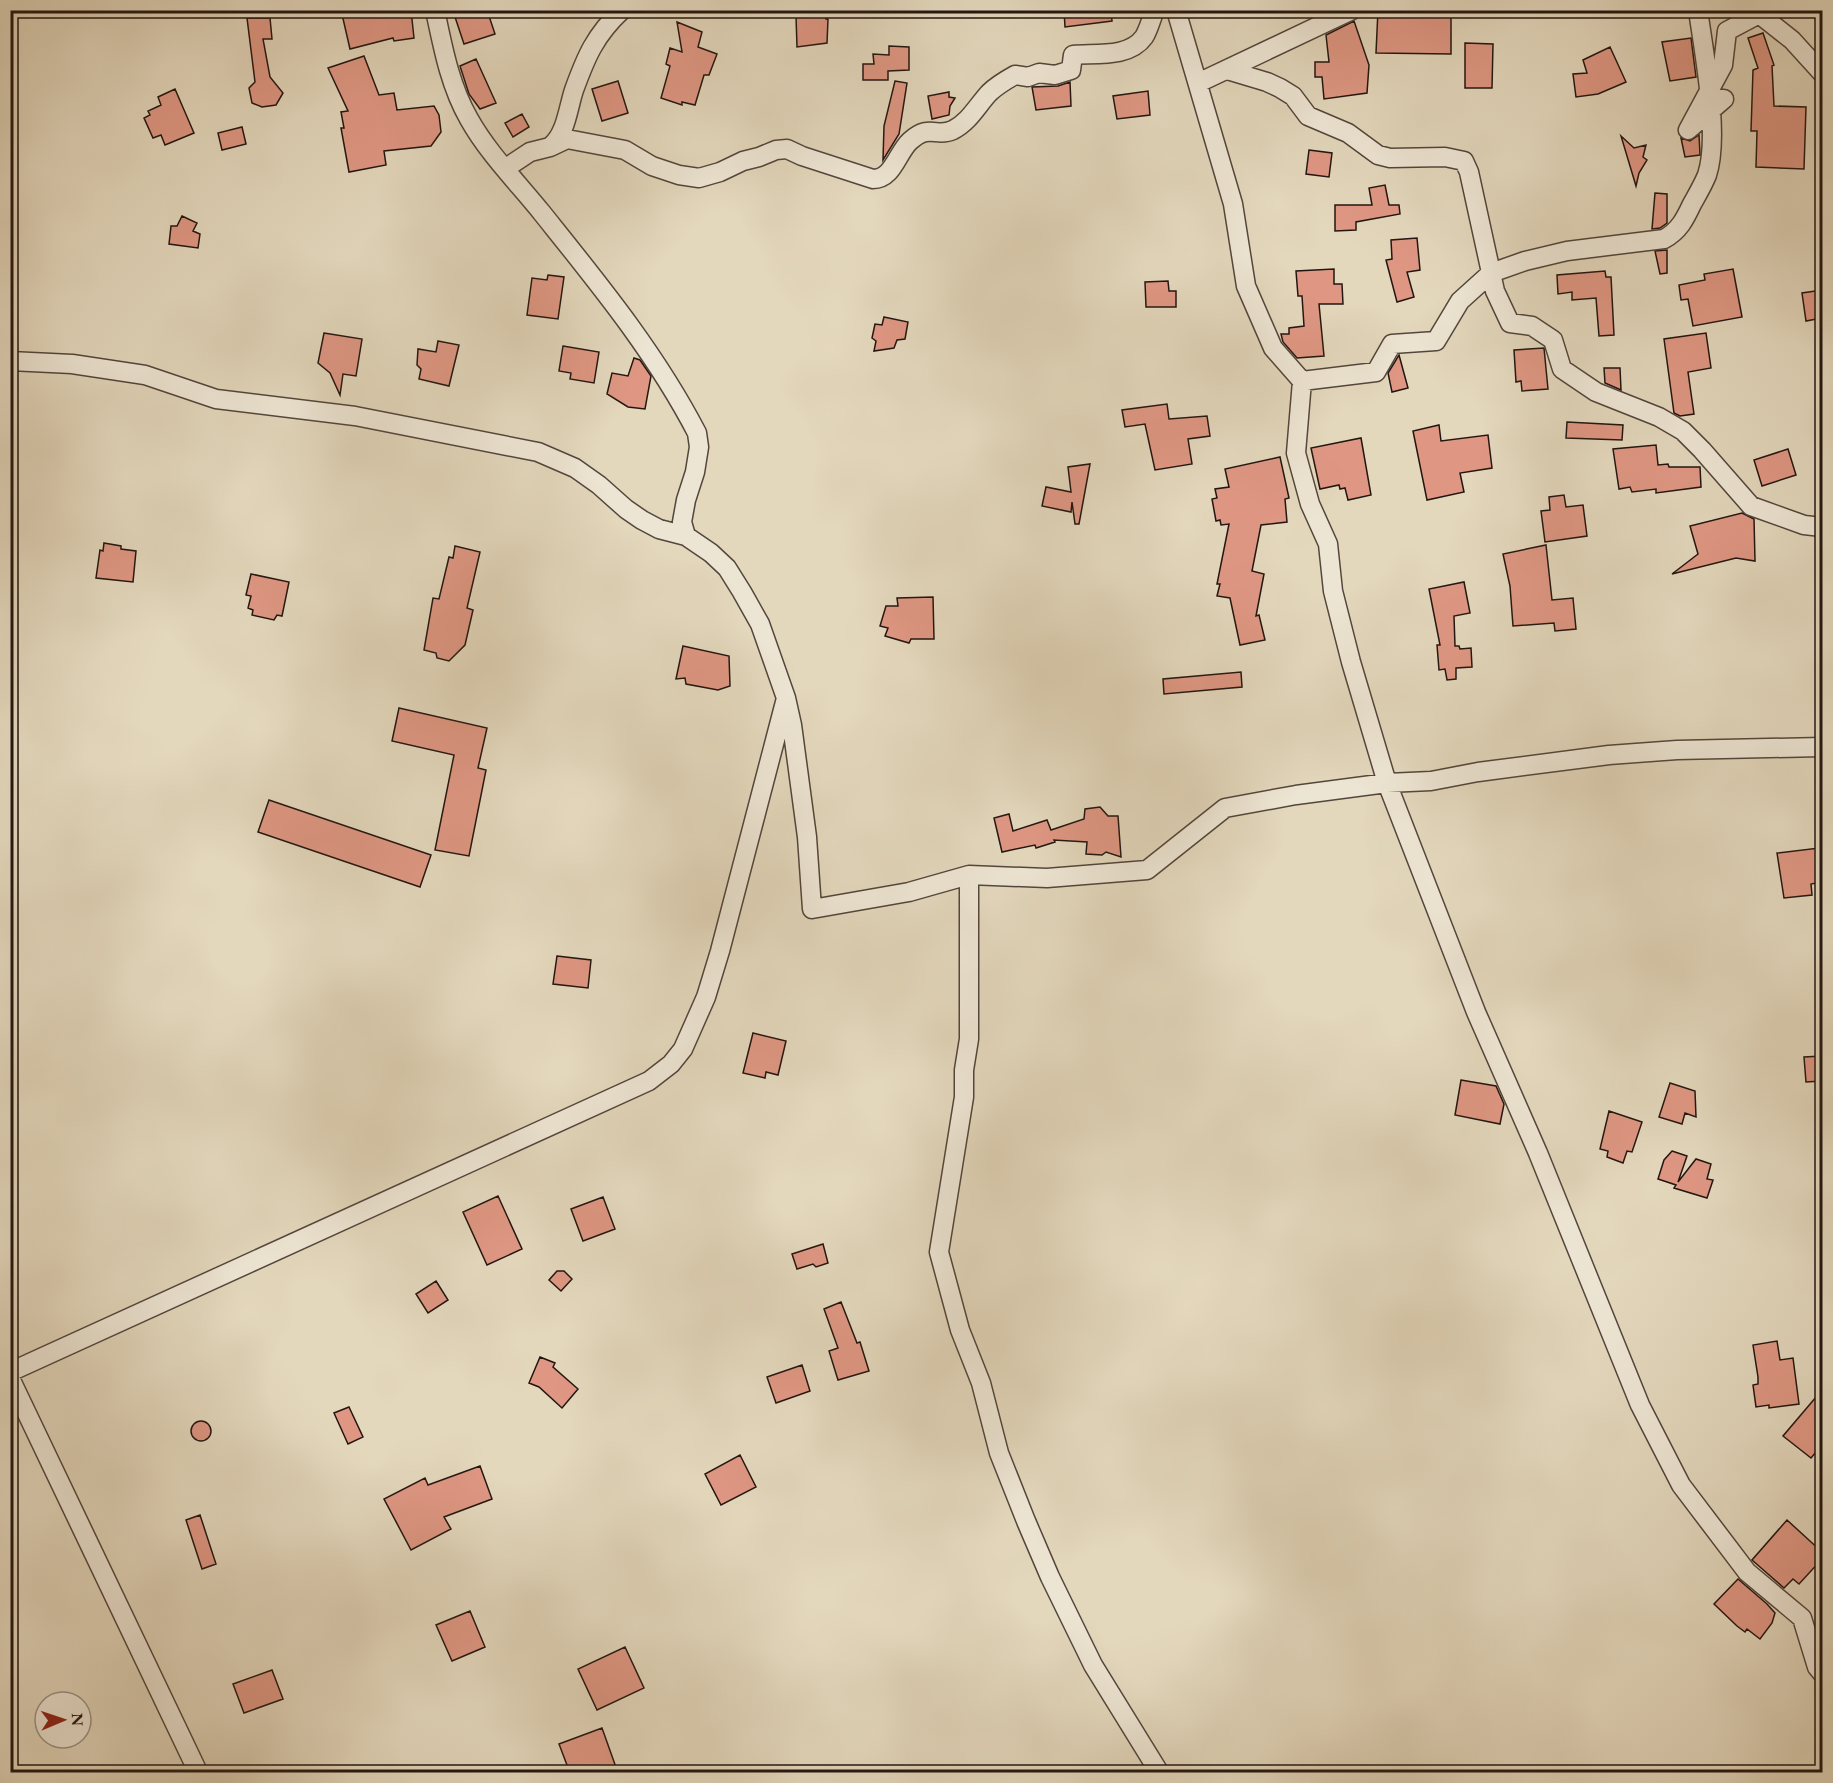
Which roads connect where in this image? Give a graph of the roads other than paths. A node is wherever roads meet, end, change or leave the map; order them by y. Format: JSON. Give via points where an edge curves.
{"nodes":[{"id":1,"x":435,"y":10,"type":"edge"},
{"id":2,"x":622,"y":10,"type":"edge"},
{"id":3,"x":1155,"y":10,"type":"edge"},
{"id":4,"x":1176,"y":10,"type":"edge"},
{"id":5,"x":1352,"y":10,"type":"edge"},
{"id":6,"x":1698,"y":10,"type":"edge"},
{"id":7,"x":1227,"y":70,"type":"junction"},
{"id":8,"x":1822,"y":73,"type":"edge"},
{"id":9,"x":1198,"y":83,"type":"junction"},
{"id":10,"x":1710,"y":99,"type":"junction"},
{"id":11,"x":550,"y":147,"type":"junction"},
{"id":12,"x":506,"y":168,"type":"junction"},
{"id":13,"x":1491,"y":273,"type":"junction"},
{"id":14,"x":11,"y":359,"type":"edge"},
{"id":15,"x":1302,"y":381,"type":"junction"},
{"id":16,"x":1822,"y":527,"type":"edge"},
{"id":17,"x":686,"y":536,"type":"junction"},
{"id":18,"x":786,"y":698,"type":"junction"},
{"id":19,"x":1822,"y":747,"type":"edge"},
{"id":20,"x":1387,"y":783,"type":"junction"},
{"id":21,"x":969,"y":875,"type":"junction"},
{"id":22,"x":10,"y":1372,"type":"edge"},
{"id":23,"x":10,"y":1378,"type":"edge"},
{"id":24,"x":1822,"y":1673,"type":"edge"},
{"id":25,"x":198,"y":1773,"type":"edge"},
{"id":26,"x":1159,"y":1773,"type":"edge"}],
"edges":[{"from":1,"to":12,"type":"street","via":[[454,89],[484,144]]},
{"from":2,"to":11,"type":"street","via":[[598,35],[559,139]]},
{"from":3,"to":11,"type":"street","via":[[1136,46],[1124,51],[1073,55],[1071,70],[1055,75],[1015,75],[989,93],[954,129],[926,130],[915,136],[882,179],[787,149],[699,177],[680,176],[625,150],[596,143],[567,139]]},
{"from":4,"to":9,"type":"street"},
{"from":5,"to":7,"type":"street"},
{"from":6,"to":10,"type":"street"},
{"from":7,"to":9,"type":"street"},
{"from":7,"to":13,"type":"street","via":[[1280,88],[1293,96],[1308,116],[1348,133],[1378,155],[1464,161]]},
{"from":8,"to":10,"type":"street","via":[[1792,40],[1759,14],[1728,31],[1723,65],[1688,130],[1724,99]]},
{"from":9,"to":15,"type":"street","via":[[1233,204],[1246,286],[1273,348]]},
{"from":10,"to":13,"type":"street","via":[[1707,174],[1685,220],[1672,235],[1567,251]]},
{"from":11,"to":12,"type":"street","via":[[530,152]]},
{"from":12,"to":17,"type":"street","via":[[642,341],[697,433],[695,472],[682,522]]},
{"from":13,"to":15,"type":"street","via":[[1460,301],[1436,341],[1392,344],[1376,372]]},
{"from":13,"to":16,"type":"street","via":[[1510,323],[1532,326],[1553,340],[1562,369],[1596,392],[1683,430],[1751,506],[1804,525]]},
{"from":14,"to":17,"type":"street","via":[[145,375],[216,399],[355,416],[538,452],[576,468],[642,520]]},
{"from":15,"to":20,"type":"street","via":[[1296,453],[1310,504],[1328,544],[1333,591]]},
{"from":17,"to":18,"type":"street","via":[[727,568],[742,592],[760,624]]},
{"from":18,"to":21,"type":"street","via":[[807,837],[812,909],[909,892]]},
{"from":18,"to":22,"type":"street","via":[[715,969],[694,1028],[671,1064],[649,1081]]},
{"from":19,"to":20,"type":"street","via":[[1608,755],[1431,781]]},
{"from":20,"to":21,"type":"street","via":[[1225,808],[1147,870],[1047,878]]},
{"from":20,"to":24,"type":"street","via":[[1476,1012],[1640,1405],[1681,1485],[1747,1572],[1803,1618]]},
{"from":21,"to":26,"type":"street","via":[[969,1039],[964,1097],[939,1252],[999,1452],[1042,1558],[1093,1665]]},
{"from":23,"to":25,"type":"street"}]}
